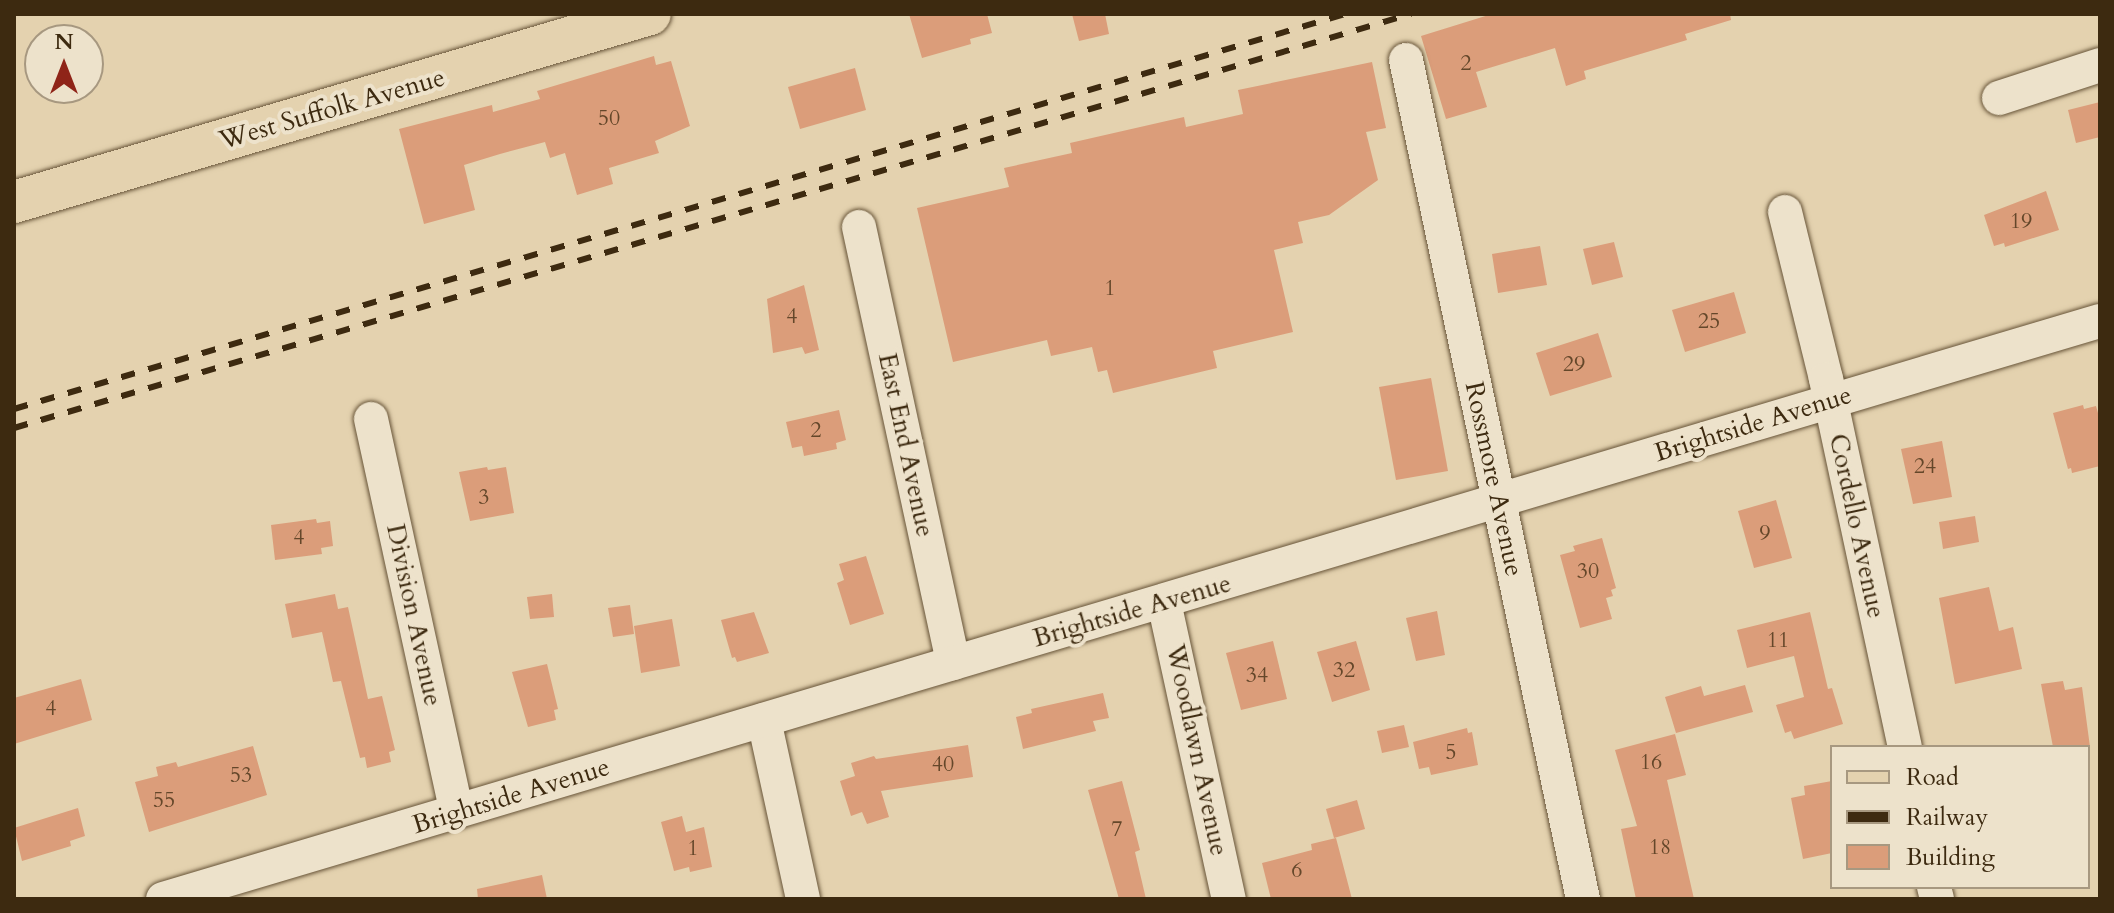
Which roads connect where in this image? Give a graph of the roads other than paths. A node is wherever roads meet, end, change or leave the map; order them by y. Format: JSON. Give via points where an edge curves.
{"nodes":[{"id":1,"x":650,"y":14,"type":"edge"},
{"id":2,"x":1406,"y":60,"type":"dead end"},
{"id":3,"x":2100,"y":65,"type":"edge"},
{"id":4,"x":1999,"y":98,"type":"dead end"},
{"id":5,"x":14,"y":202,"type":"edge"},
{"id":6,"x":1785,"y":212,"type":"dead end"},
{"id":7,"x":859,"y":227,"type":"dead end"},
{"id":8,"x":2100,"y":321,"type":"edge"},
{"id":9,"x":1831,"y":401,"type":"junction"},
{"id":10,"x":371,"y":419,"type":"dead end"},
{"id":11,"x":1498,"y":501,"type":"junction"},
{"id":12,"x":1164,"y":602,"type":"junction"},
{"id":13,"x":953,"y":663,"type":"junction"},
{"id":14,"x":764,"y":720,"type":"junction"},
{"id":15,"x":1905,"y":745,"type":"edge"},
{"id":16,"x":457,"y":812,"type":"junction"},
{"id":17,"x":163,"y":899,"type":"edge"},
{"id":18,"x":803,"y":899,"type":"edge"},
{"id":19,"x":1229,"y":899,"type":"edge"},
{"id":20,"x":1583,"y":899,"type":"edge"}],
"edges":[{"from":1,"to":5,"type":"main road","name":"West Suffolk Avenue"},
{"from":2,"to":11,"type":"street","name":"Rossmore Avenue"},
{"from":3,"to":4,"type":"street"},
{"from":6,"to":9,"type":"street","name":"Cordello Avenue"},
{"from":7,"to":13,"type":"street","name":"East End Avenue"},
{"from":8,"to":9,"type":"street","name":"Brightside Avenue"},
{"from":9,"to":11,"type":"street","name":"Brightside Avenue"},
{"from":9,"to":15,"type":"street","name":"Cordello Avenue"},
{"from":10,"to":16,"type":"street","name":"Division Avenue"},
{"from":11,"to":12,"type":"street","name":"Brightside Avenue"},
{"from":11,"to":20,"type":"street","name":"Rossmore Avenue"},
{"from":12,"to":13,"type":"street","name":"Brightside Avenue"},
{"from":12,"to":19,"type":"street","name":"Woodlawn Avenue"},
{"from":13,"to":14,"type":"street","name":"Brightside Avenue"},
{"from":14,"to":16,"type":"street","name":"Brightside Avenue"},
{"from":14,"to":18,"type":"street"},
{"from":16,"to":17,"type":"street","name":"Brightside Avenue"}]}
